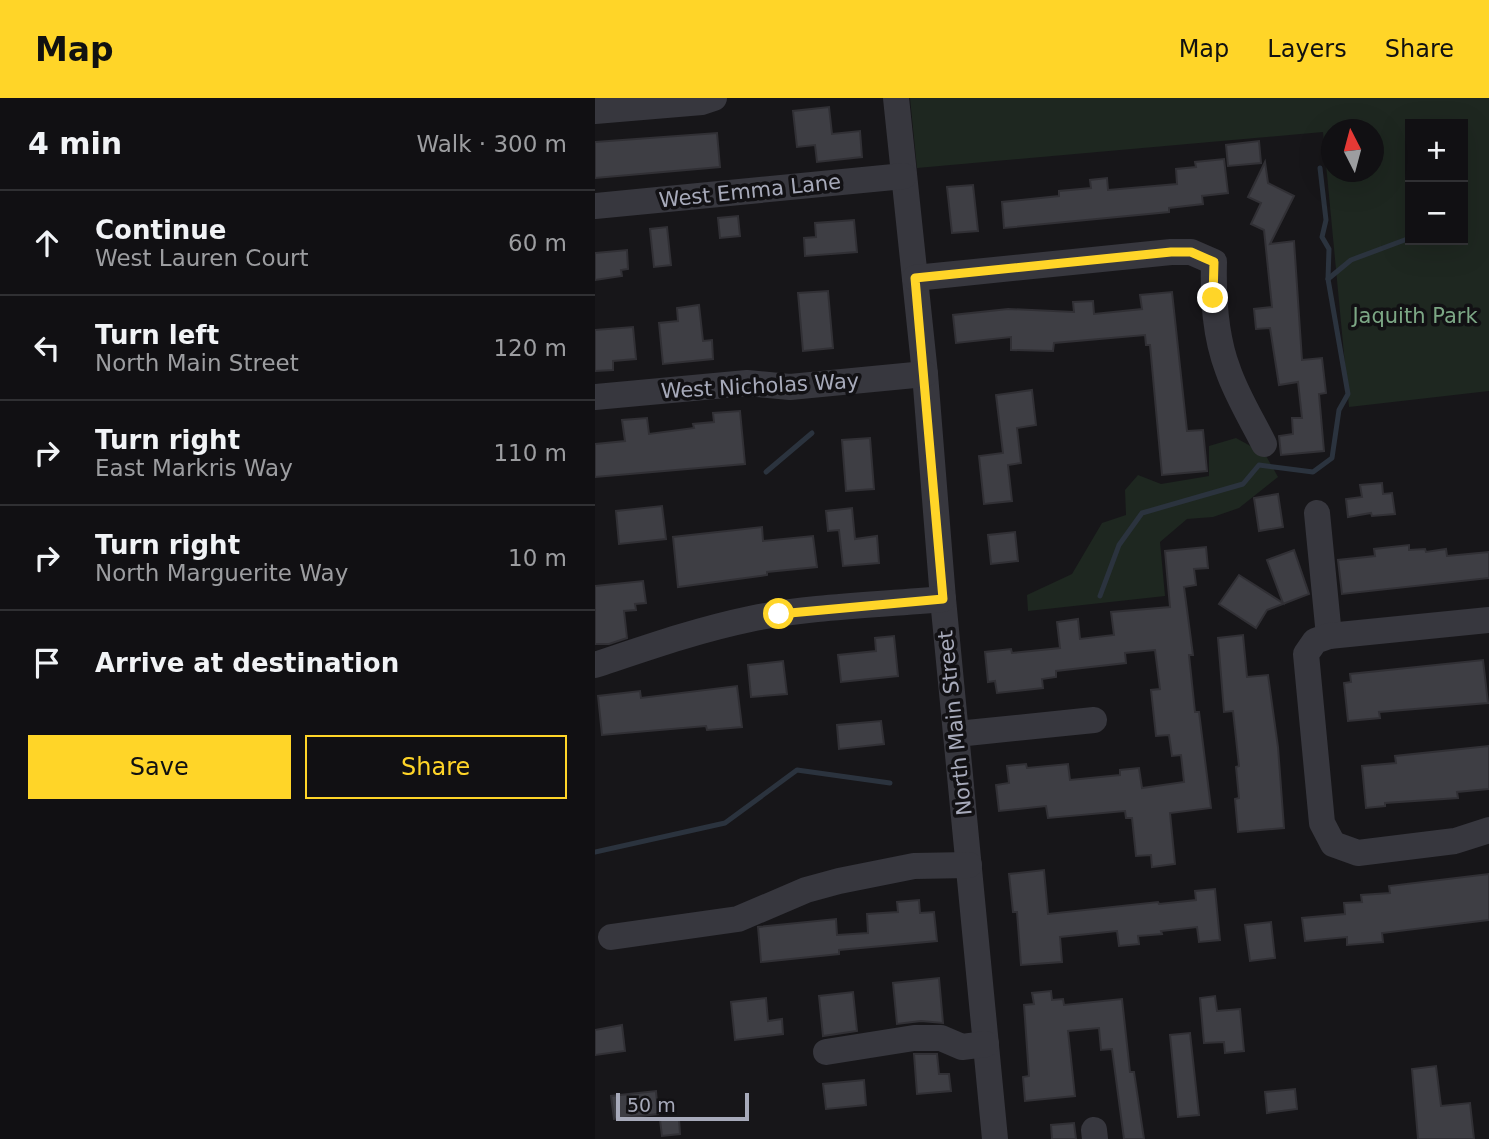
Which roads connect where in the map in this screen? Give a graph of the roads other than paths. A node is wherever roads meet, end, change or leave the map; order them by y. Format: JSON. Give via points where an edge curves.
{"nodes":[{"id":1,"x":713,"y":98,"type":"edge"},
{"id":2,"x":896,"y":98,"type":"edge"},
{"id":3,"x":595,"y":111,"type":"edge"},
{"id":4,"x":904,"y":176,"type":"junction"},
{"id":5,"x":595,"y":206,"type":"edge"},
{"id":6,"x":915,"y":278,"type":"junction"},
{"id":7,"x":925,"y":374,"type":"junction"},
{"id":8,"x":595,"y":397,"type":"edge"},
{"id":9,"x":1264,"y":444,"type":"dead end"},
{"id":10,"x":1317,"y":513,"type":"dead end"},
{"id":11,"x":943,"y":599,"type":"junction"},
{"id":12,"x":1489,"y":620,"type":"edge"},
{"id":13,"x":1329,"y":636,"type":"junction"},
{"id":14,"x":595,"y":665,"type":"edge"},
{"id":15,"x":1094,"y":720,"type":"dead end"},
{"id":16,"x":957,"y":734,"type":"junction"},
{"id":17,"x":1489,"y":830,"type":"edge"},
{"id":18,"x":969,"y":865,"type":"junction"},
{"id":19,"x":611,"y":937,"type":"dead end"},
{"id":20,"x":986,"y":1044,"type":"junction"},
{"id":21,"x":826,"y":1052,"type":"dead end"},
{"id":22,"x":995,"y":1139,"type":"edge"}],
"edges":[{"from":1,"to":3,"type":"street"},
{"from":2,"to":4,"type":"street","name":"North Main Street"},
{"from":4,"to":5,"type":"street","name":"West Emma Lane"},
{"from":4,"to":6,"type":"street","name":"North Main Street"},
{"from":6,"to":7,"type":"street","name":"North Main Street"},
{"from":6,"to":9,"type":"street","via":[[1171,252],[1191,252],[1214,262],[1218,335],[1228,371]]},
{"from":7,"to":8,"type":"street","name":"West Nicholas Way","via":[[790,387],[747,383]]},
{"from":7,"to":11,"type":"street","name":"North Main Street"},
{"from":10,"to":13,"type":"street"},
{"from":11,"to":14,"type":"street","via":[[779,614],[683,636]]},
{"from":11,"to":16,"type":"street","name":"North Main Street"},
{"from":12,"to":13,"type":"street"},
{"from":13,"to":17,"type":"street","via":[[1315,641],[1306,654],[1322,823],[1333,844],[1359,853],[1455,841]]},
{"from":15,"to":16,"type":"street"},
{"from":16,"to":18,"type":"street","name":"North Main Street"},
{"from":18,"to":19,"type":"street","via":[[914,866],[851,878],[806,890],[738,919]]},
{"from":18,"to":20,"type":"street","name":"North Main Street"},
{"from":20,"to":21,"type":"street","via":[[962,1047],[941,1038],[914,1038]]},
{"from":20,"to":22,"type":"street","name":"North Main Street"}]}
